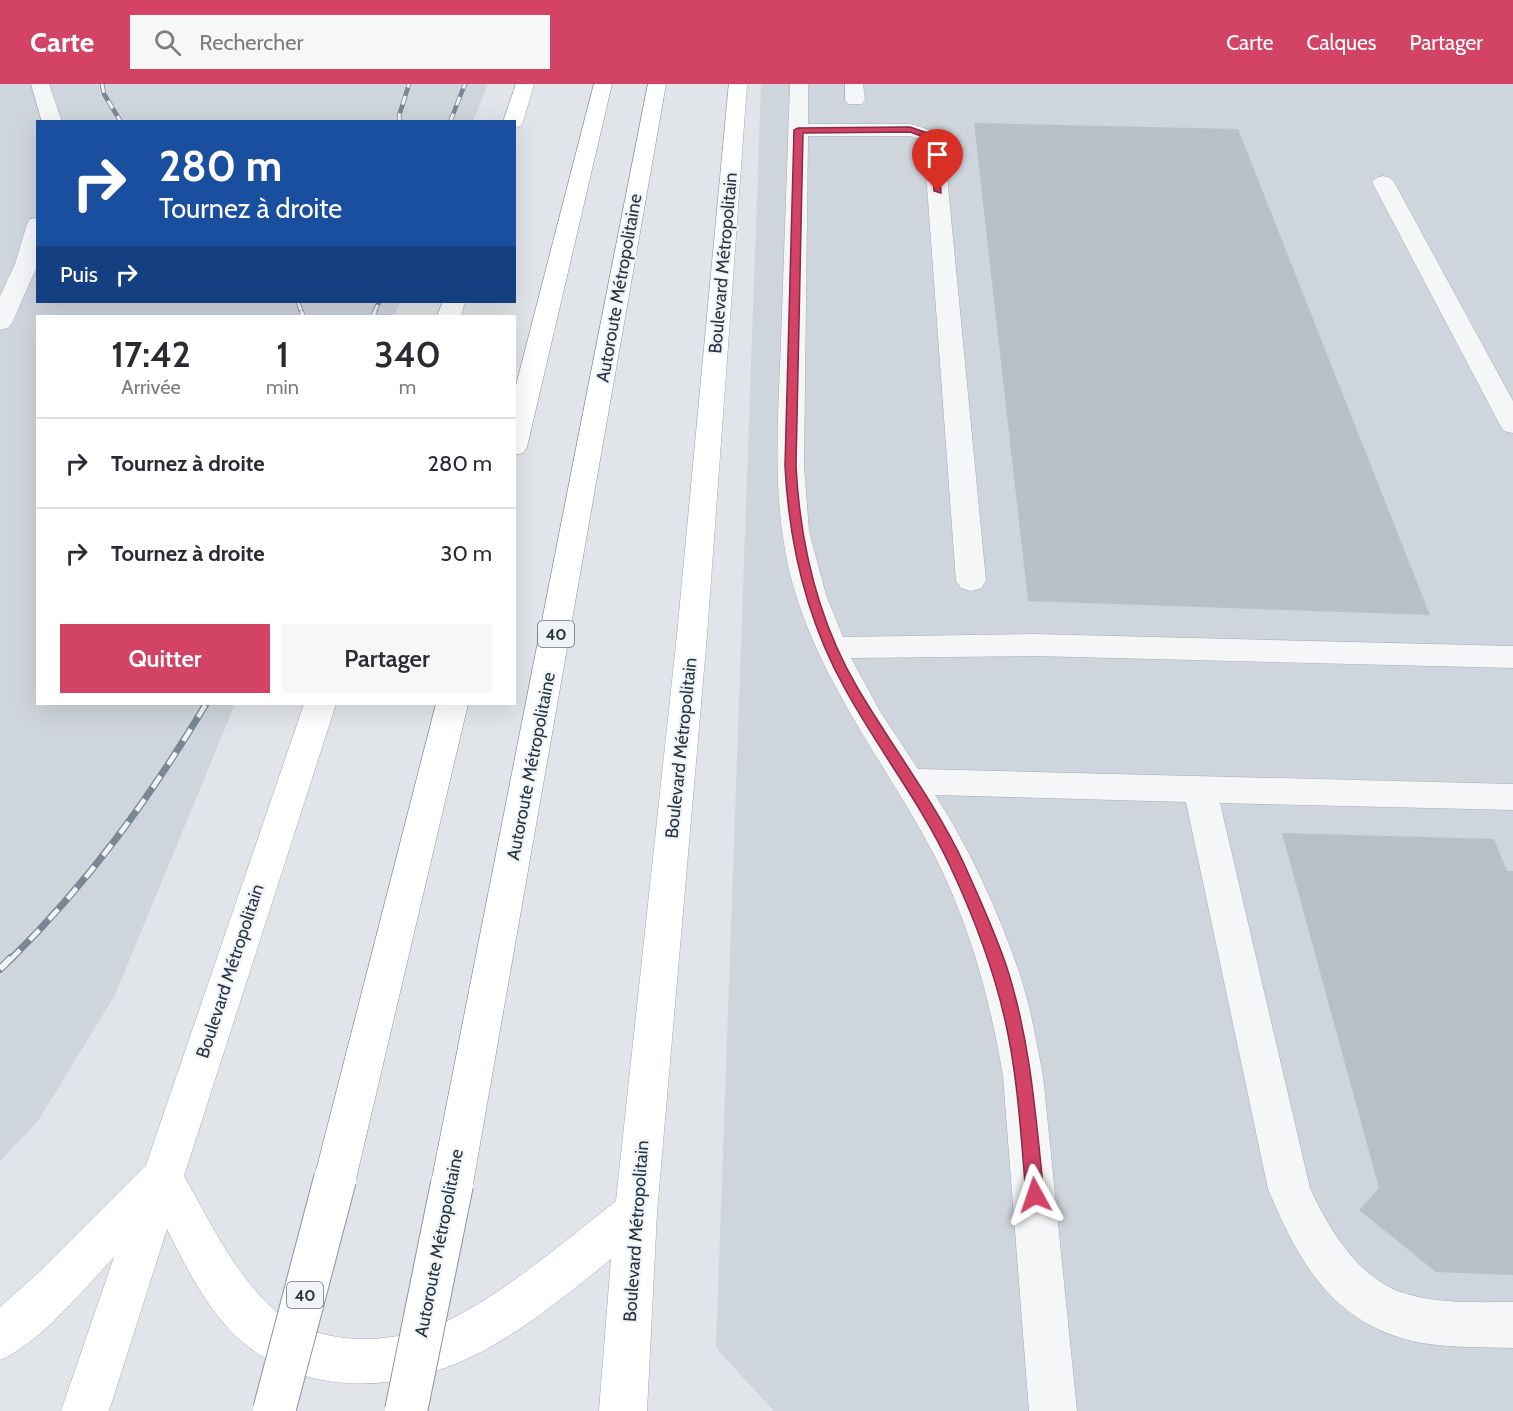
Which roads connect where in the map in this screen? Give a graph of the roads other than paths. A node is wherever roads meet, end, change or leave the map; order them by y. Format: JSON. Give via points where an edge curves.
{"nodes":[{"id":1,"x":40,"y":84,"type":"edge"},
{"id":2,"x":525,"y":84,"type":"edge"},
{"id":3,"x":603,"y":84,"type":"edge"},
{"id":4,"x":657,"y":84,"type":"edge"},
{"id":5,"x":738,"y":84,"type":"edge"},
{"id":6,"x":799,"y":84,"type":"edge"},
{"id":7,"x":51,"y":120,"type":"edge"},
{"id":8,"x":514,"y":120,"type":"edge"},
{"id":9,"x":798,"y":130,"type":"junction"},
{"id":10,"x":1383,"y":182,"type":"dead end"},
{"id":11,"x":36,"y":231,"type":"edge"},
{"id":12,"x":0,"y":323,"type":"edge"},
{"id":13,"x":1513,"y":424,"type":"edge"},
{"id":14,"x":516,"y":439,"type":"edge"},
{"id":15,"x":971,"y":581,"type":"dead end"},
{"id":16,"x":832,"y":648,"type":"junction"},
{"id":17,"x":1513,"y":657,"type":"edge"},
{"id":18,"x":320,"y":705,"type":"edge"},
{"id":19,"x":452,"y":705,"type":"edge"},
{"id":20,"x":908,"y":782,"type":"junction"},
{"id":21,"x":1200,"y":789,"type":"junction"},
{"id":22,"x":1513,"y":797,"type":"edge"},
{"id":23,"x":162,"y":1176,"type":"junction"},
{"id":24,"x":636,"y":1212,"type":"junction"},
{"id":25,"x":1513,"y":1325,"type":"edge"},
{"id":26,"x":0,"y":1337,"type":"edge"},
{"id":27,"x":85,"y":1411,"type":"edge"},
{"id":28,"x":274,"y":1411,"type":"edge"},
{"id":29,"x":405,"y":1411,"type":"edge"},
{"id":30,"x":623,"y":1411,"type":"edge"},
{"id":31,"x":1053,"y":1411,"type":"edge"}],
"edges":[{"from":1,"to":7,"type":"street"},
{"from":2,"to":8,"type":"main road"},
{"from":3,"to":14,"type":"main road"},
{"from":4,"to":29,"type":"main road","name":"Autoroute Métropolitaine","number":"40","bridge":true,"via":[[531,769]]},
{"from":5,"to":24,"type":"main road","name":"Boulevard Métropolitain","via":[[692,635]]},
{"from":6,"to":9,"type":"street"},
{"from":9,"to":15,"type":"street","via":[[910,129],[927,135],[934,145]]},
{"from":9,"to":16,"type":"street","via":[[792,499],[802,563]]},
{"from":10,"to":13,"type":"street"},
{"from":11,"to":12,"type":"street"},
{"from":16,"to":17,"type":"street","via":[[1035,645]]},
{"from":16,"to":20,"type":"street","via":[[850,687]]},
{"from":18,"to":23,"type":"main road","name":"Boulevard Métropolitain"},
{"from":19,"to":28,"type":"main road","number":"40","bridge":true},
{"from":20,"to":21,"type":"street"},
{"from":20,"to":31,"type":"street","via":[[957,866],[1000,970],[1013,1021],[1031,1148]]},
{"from":21,"to":22,"type":"street"},
{"from":21,"to":25,"type":"street","via":[[1289,1188],[1302,1222],[1325,1259],[1372,1303],[1407,1317],[1445,1324]]},
{"from":23,"to":24,"type":"main road","via":[[215,1273],[254,1322],[285,1346],[322,1359],[356,1362],[439,1347],[473,1332],[537,1289]]},
{"from":23,"to":26,"type":"main road","via":[[54,1289]]},
{"from":23,"to":27,"type":"main road","name":"Boulevard Métropolitain"},
{"from":24,"to":30,"type":"main road","name":"Boulevard Métropolitain"}]}
